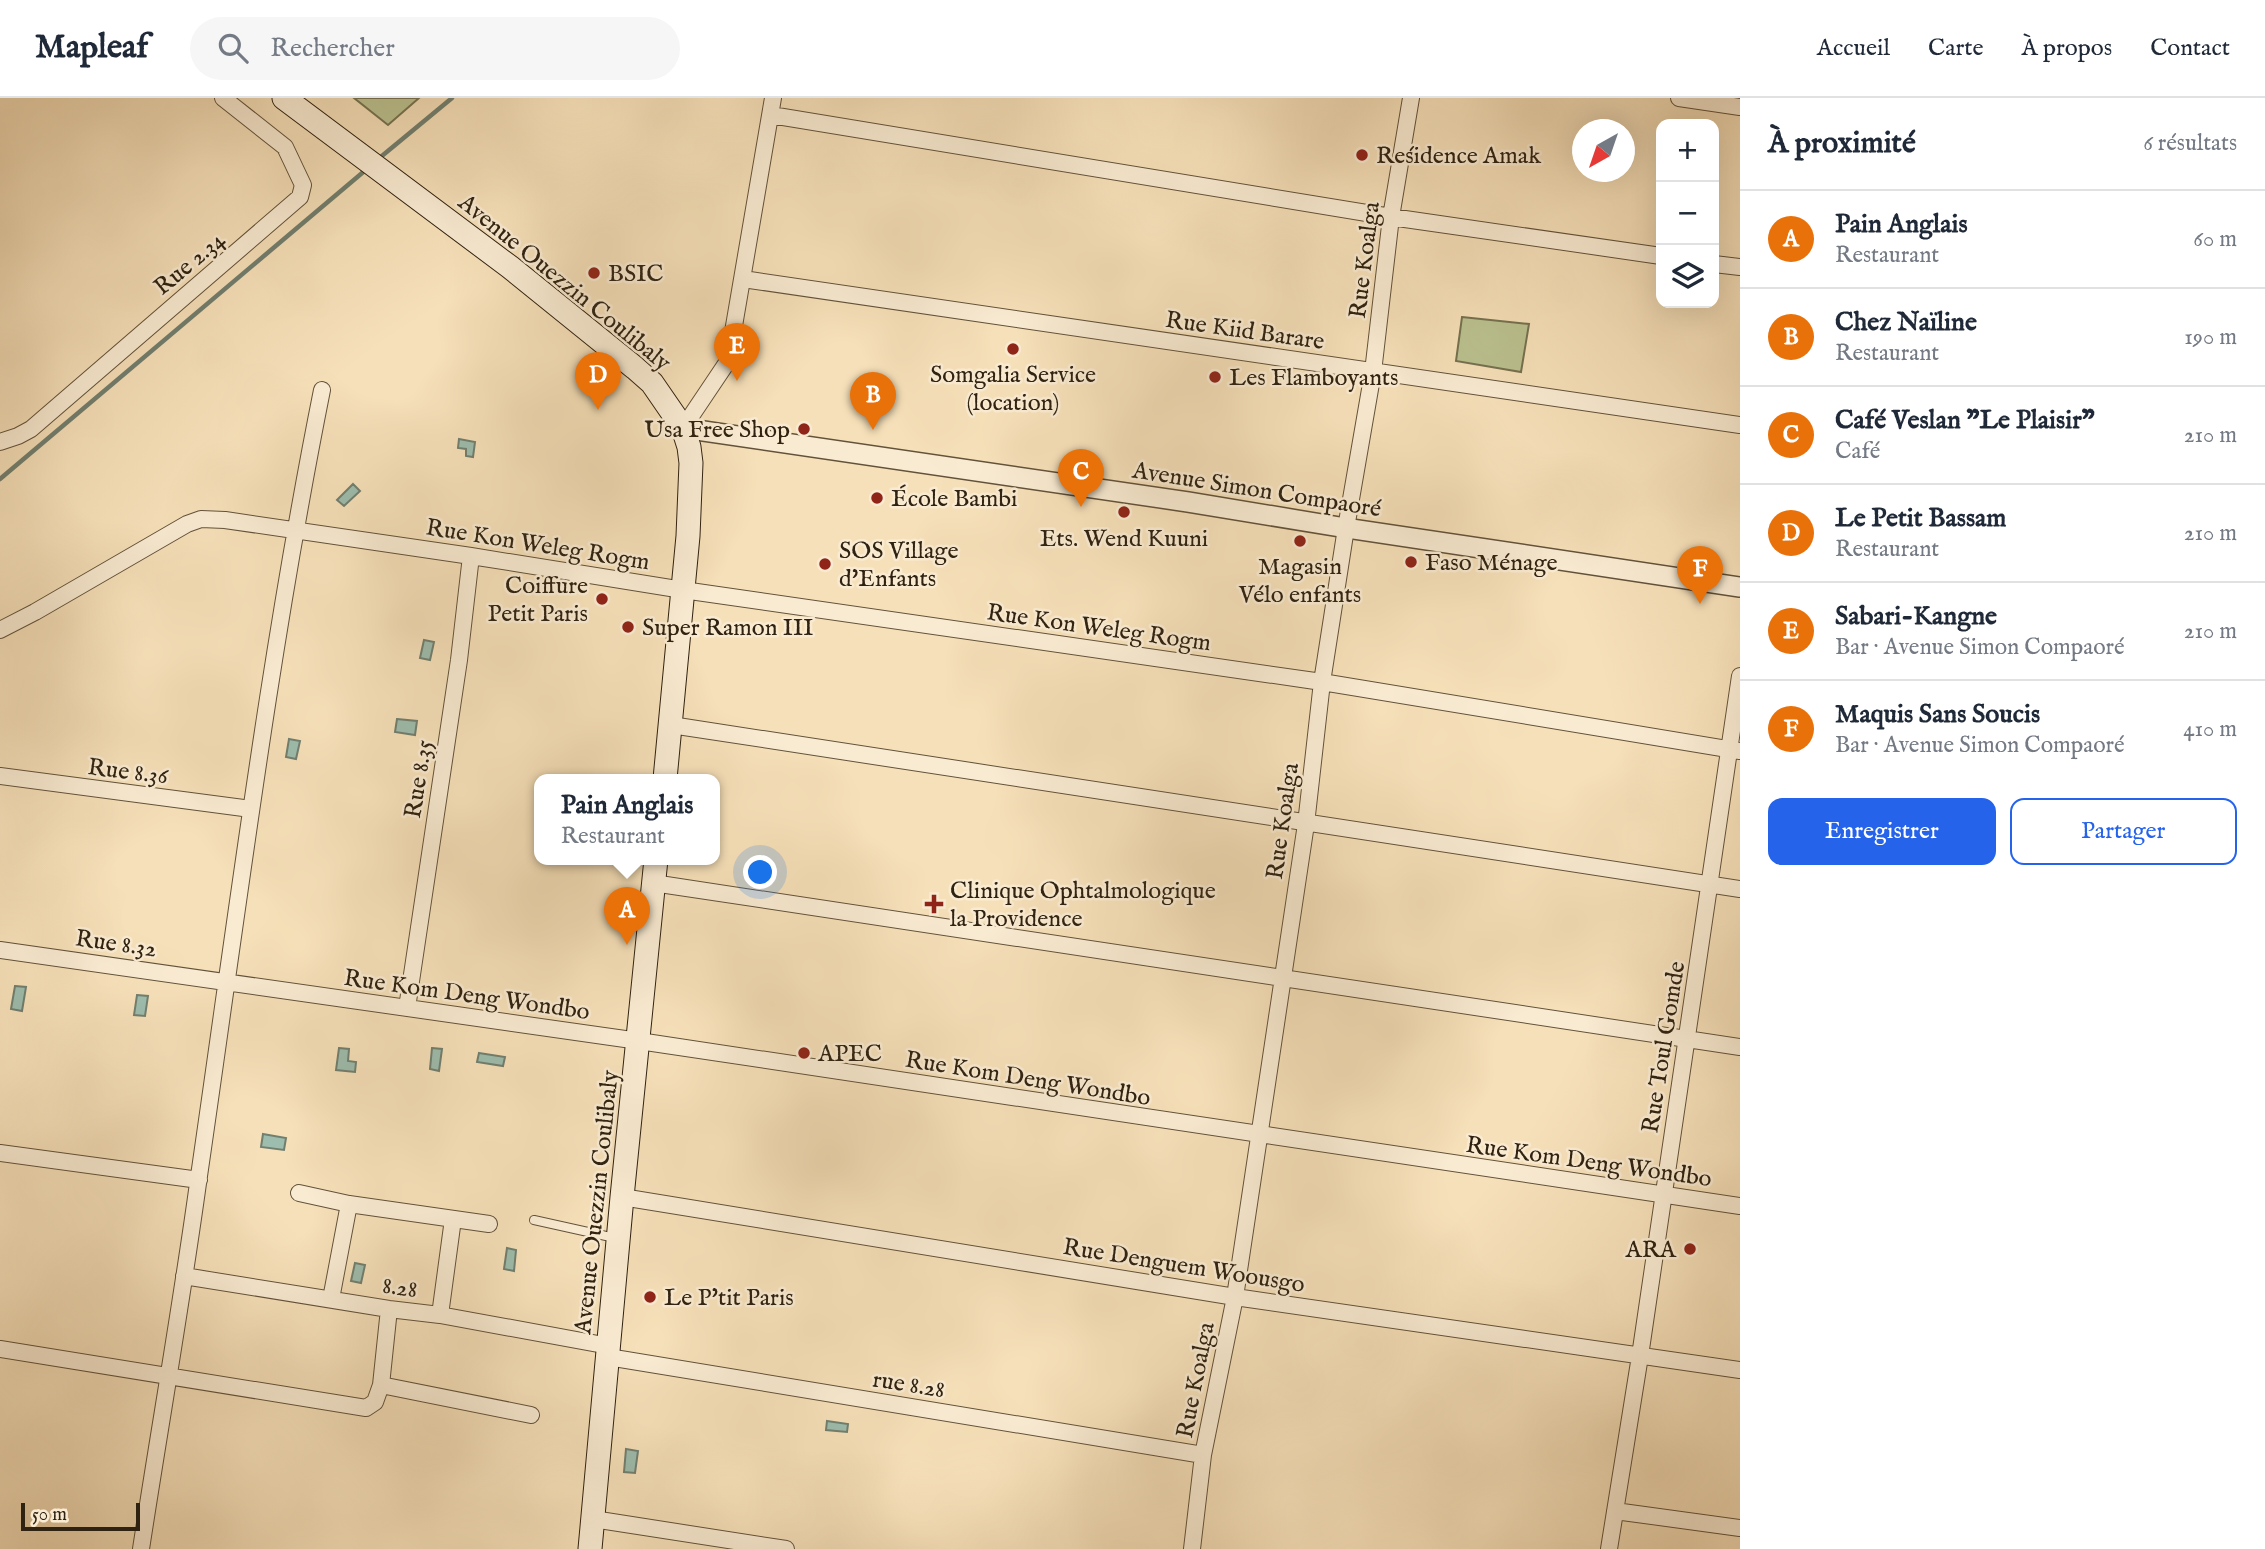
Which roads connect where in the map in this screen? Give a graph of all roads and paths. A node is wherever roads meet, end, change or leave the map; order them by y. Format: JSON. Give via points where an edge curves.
{"nodes":[{"id":1,"x":223,"y":98,"type":"edge"},
{"id":2,"x":285,"y":98,"type":"edge"},
{"id":3,"x":773,"y":98,"type":"edge"},
{"id":4,"x":1411,"y":98,"type":"edge"},
{"id":5,"x":1679,"y":98,"type":"edge"},
{"id":6,"x":1740,"y":107,"type":"edge"},
{"id":7,"x":771,"y":115,"type":"junction"},
{"id":8,"x":1391,"y":216,"type":"junction"},
{"id":9,"x":1656,"y":255,"type":"edge"},
{"id":10,"x":1719,"y":265,"type":"edge"},
{"id":11,"x":1740,"y":267,"type":"edge"},
{"id":12,"x":743,"y":279,"type":"junction"},
{"id":13,"x":1373,"y":372,"type":"junction"},
{"id":14,"x":322,"y":390,"type":"dead end"},
{"id":15,"x":1740,"y":425,"type":"edge"},
{"id":16,"x":683,"y":428,"type":"junction"},
{"id":17,"x":0,"y":442,"type":"edge"},
{"id":18,"x":1346,"y":528,"type":"junction"},
{"id":19,"x":296,"y":531,"type":"junction"},
{"id":20,"x":471,"y":556,"type":"junction"},
{"id":21,"x":1740,"y":587,"type":"edge"},
{"id":22,"x":683,"y":590,"type":"junction"},
{"id":23,"x":0,"y":630,"type":"edge"},
{"id":24,"x":1740,"y":676,"type":"edge"},
{"id":25,"x":1322,"y":682,"type":"junction"},
{"id":26,"x":671,"y":725,"type":"junction"},
{"id":27,"x":1735,"y":750,"type":"edge"},
{"id":28,"x":666,"y":774,"type":"edge"},
{"id":29,"x":0,"y":776,"type":"edge"},
{"id":30,"x":251,"y":809,"type":"junction"},
{"id":31,"x":1306,"y":824,"type":"junction"},
{"id":32,"x":655,"y":865,"type":"edge"},
{"id":33,"x":653,"y":883,"type":"junction"},
{"id":34,"x":1711,"y":885,"type":"junction"},
{"id":35,"x":1740,"y":889,"type":"edge"},
{"id":36,"x":0,"y":950,"type":"edge"},
{"id":37,"x":1281,"y":979,"type":"junction"},
{"id":38,"x":226,"y":981,"type":"junction"},
{"id":39,"x":407,"y":1009,"type":"junction"},
{"id":40,"x":1688,"y":1039,"type":"junction"},
{"id":41,"x":639,"y":1041,"type":"junction"},
{"id":42,"x":1740,"y":1047,"type":"edge"},
{"id":43,"x":1258,"y":1135,"type":"junction"},
{"id":44,"x":0,"y":1153,"type":"edge"},
{"id":45,"x":199,"y":1180,"type":"junction"},
{"id":46,"x":299,"y":1193,"type":"dead end"},
{"id":47,"x":1663,"y":1194,"type":"junction"},
{"id":48,"x":622,"y":1197,"type":"junction"},
{"id":49,"x":349,"y":1204,"type":"junction"},
{"id":50,"x":1740,"y":1206,"type":"edge"},
{"id":51,"x":453,"y":1219,"type":"junction"},
{"id":52,"x":534,"y":1220,"type":"dead end"},
{"id":53,"x":489,"y":1224,"type":"dead end"},
{"id":54,"x":618,"y":1239,"type":"junction"},
{"id":55,"x":184,"y":1276,"type":"junction"},
{"id":56,"x":1235,"y":1297,"type":"junction"},
{"id":57,"x":331,"y":1299,"type":"junction"},
{"id":58,"x":389,"y":1309,"type":"junction"},
{"id":59,"x":440,"y":1315,"type":"junction"},
{"id":60,"x":0,"y":1349,"type":"edge"},
{"id":61,"x":608,"y":1351,"type":"junction"},
{"id":62,"x":1640,"y":1356,"type":"junction"},
{"id":63,"x":1740,"y":1370,"type":"edge"},
{"id":64,"x":168,"y":1377,"type":"junction"},
{"id":65,"x":381,"y":1385,"type":"junction"},
{"id":66,"x":531,"y":1415,"type":"dead end"},
{"id":67,"x":1203,"y":1455,"type":"junction"},
{"id":68,"x":1615,"y":1511,"type":"junction"},
{"id":69,"x":593,"y":1519,"type":"junction"},
{"id":70,"x":1740,"y":1528,"type":"edge"},
{"id":71,"x":141,"y":1549,"type":"edge"},
{"id":72,"x":590,"y":1549,"type":"edge"},
{"id":73,"x":786,"y":1549,"type":"edge"},
{"id":74,"x":1192,"y":1549,"type":"edge"},
{"id":75,"x":1609,"y":1549,"type":"edge"}],
"edges":[{"from":1,"to":17,"type":"street","name":"Rue 2.34","via":[[285,146],[303,185],[300,197],[31,429]]},
{"from":2,"to":16,"type":"main road","name":"Avenue Ouezzin Coulibaly","via":[[510,267],[635,368],[652,383]]},
{"from":3,"to":7,"type":"street"},
{"from":4,"to":8,"type":"street","name":"Rue Koalga"},
{"from":5,"to":6,"type":"street"},
{"from":7,"to":8,"type":"street"},
{"from":7,"to":12,"type":"street"},
{"from":8,"to":9,"type":"street"},
{"from":8,"to":13,"type":"street","name":"Rue Koalga"},
{"from":10,"to":11,"type":"street"},
{"from":12,"to":13,"type":"street","name":"Rue Kiid Barare"},
{"from":12,"to":16,"type":"street","via":[[728,361]]},
{"from":13,"to":15,"type":"street","name":"Rue Kiid Barare"},
{"from":13,"to":18,"type":"street","name":"Rue Koalga"},
{"from":14,"to":19,"type":"street"},
{"from":16,"to":18,"type":"street","name":"Avenue Simon Compaoré"},
{"from":16,"to":22,"type":"main road","name":"Avenue Ouezzin Coulibaly","via":[[691,463]]},
{"from":18,"to":21,"type":"street","name":"Avenue Simon Compaoré"},
{"from":18,"to":25,"type":"street","name":"Rue Koalga"},
{"from":19,"to":20,"type":"street","name":"Rue Kon Weleg Rogm"},
{"from":19,"to":23,"type":"street","name":"Rue Kon Weleg Rogm","via":[[201,519]]},
{"from":19,"to":30,"type":"street"},
{"from":20,"to":22,"type":"street","name":"Rue Kon Weleg Rogm"},
{"from":20,"to":39,"type":"street","name":"Rue 8.35"},
{"from":22,"to":25,"type":"street","name":"Rue Kon Weleg Rogm"},
{"from":22,"to":26,"type":"main road","name":"Avenue Ouezzin Coulibaly"},
{"from":24,"to":27,"type":"street","name":"Rue Toul Gomde"},
{"from":25,"to":27,"type":"street","name":"Rue Kon Weleg Rogm"},
{"from":25,"to":31,"type":"street","name":"Rue Koalga"},
{"from":26,"to":28,"type":"main road","name":"Avenue Ouezzin Coulibaly"},
{"from":26,"to":31,"type":"street"},
{"from":27,"to":34,"type":"street","name":"Rue Toul Gomde"},
{"from":29,"to":30,"type":"street","name":"Rue 8.36"},
{"from":30,"to":38,"type":"street"},
{"from":31,"to":34,"type":"street"},
{"from":31,"to":37,"type":"street","name":"Rue Koalga"},
{"from":32,"to":33,"type":"main road","name":"Avenue Ouezzin Coulibaly"},
{"from":33,"to":37,"type":"street"},
{"from":33,"to":41,"type":"main road","name":"Avenue Ouezzin Coulibaly"},
{"from":34,"to":35,"type":"street"},
{"from":34,"to":40,"type":"street","name":"Rue Toul Gomde"},
{"from":36,"to":38,"type":"street","name":"Rue 8.32"},
{"from":37,"to":40,"type":"street"},
{"from":37,"to":43,"type":"street","name":"Rue Koalga"},
{"from":38,"to":39,"type":"street","name":"Rue Kom Deng Wondbo"},
{"from":38,"to":45,"type":"street"},
{"from":39,"to":41,"type":"street","name":"Rue Kom Deng Wondbo"},
{"from":40,"to":42,"type":"street"},
{"from":40,"to":47,"type":"street","name":"Rue Toul Gomde"},
{"from":41,"to":43,"type":"street","name":"Rue Kom Deng Wondbo"},
{"from":41,"to":48,"type":"main road","name":"Avenue Ouezzin Coulibaly"},
{"from":43,"to":47,"type":"street","name":"Rue Kom Deng Wondbo"},
{"from":43,"to":56,"type":"street","name":"Rue Koalga"},
{"from":44,"to":45,"type":"street"},
{"from":45,"to":55,"type":"street"},
{"from":46,"to":49,"type":"street"},
{"from":47,"to":50,"type":"street","name":"Rue Kom Deng Wondbo"},
{"from":47,"to":62,"type":"street","name":"Rue Toul Gomde"},
{"from":48,"to":54,"type":"main road","name":"Avenue Ouezzin Coulibaly"},
{"from":48,"to":56,"type":"street","name":"Rue Denguem Woousgo"},
{"from":49,"to":51,"type":"street"},
{"from":49,"to":57,"type":"street"},
{"from":51,"to":53,"type":"street"},
{"from":51,"to":59,"type":"street"},
{"from":52,"to":54,"type":"lane"},
{"from":54,"to":61,"type":"main road","name":"Avenue Ouezzin Coulibaly"},
{"from":55,"to":57,"type":"street","name":"8.28"},
{"from":55,"to":64,"type":"street"},
{"from":56,"to":62,"type":"street","name":"Rue Denguem Woousgo"},
{"from":56,"to":67,"type":"street","name":"Rue Koalga"},
{"from":57,"to":58,"type":"street","name":"8.28"},
{"from":58,"to":59,"type":"street","name":"8.28"},
{"from":58,"to":65,"type":"street"},
{"from":59,"to":61,"type":"street","name":"8.28"},
{"from":60,"to":64,"type":"street"},
{"from":61,"to":67,"type":"street","name":"rue 8.28"},
{"from":61,"to":69,"type":"main road","name":"Avenue Ouezzin Coulibaly"},
{"from":62,"to":63,"type":"street","name":"Rue Denguem Woousgo"},
{"from":62,"to":68,"type":"street","name":"Rue Toul Gomde"},
{"from":64,"to":65,"type":"street","via":[[366,1408],[375,1402]]},
{"from":64,"to":71,"type":"street"},
{"from":65,"to":66,"type":"street"},
{"from":67,"to":74,"type":"street","name":"Rue Koalga"},
{"from":68,"to":70,"type":"street"},
{"from":68,"to":75,"type":"street","name":"Rue Toul Gomde"},
{"from":69,"to":72,"type":"main road","name":"Avenue Ouezzin Coulibaly"},
{"from":69,"to":73,"type":"street"}]}
